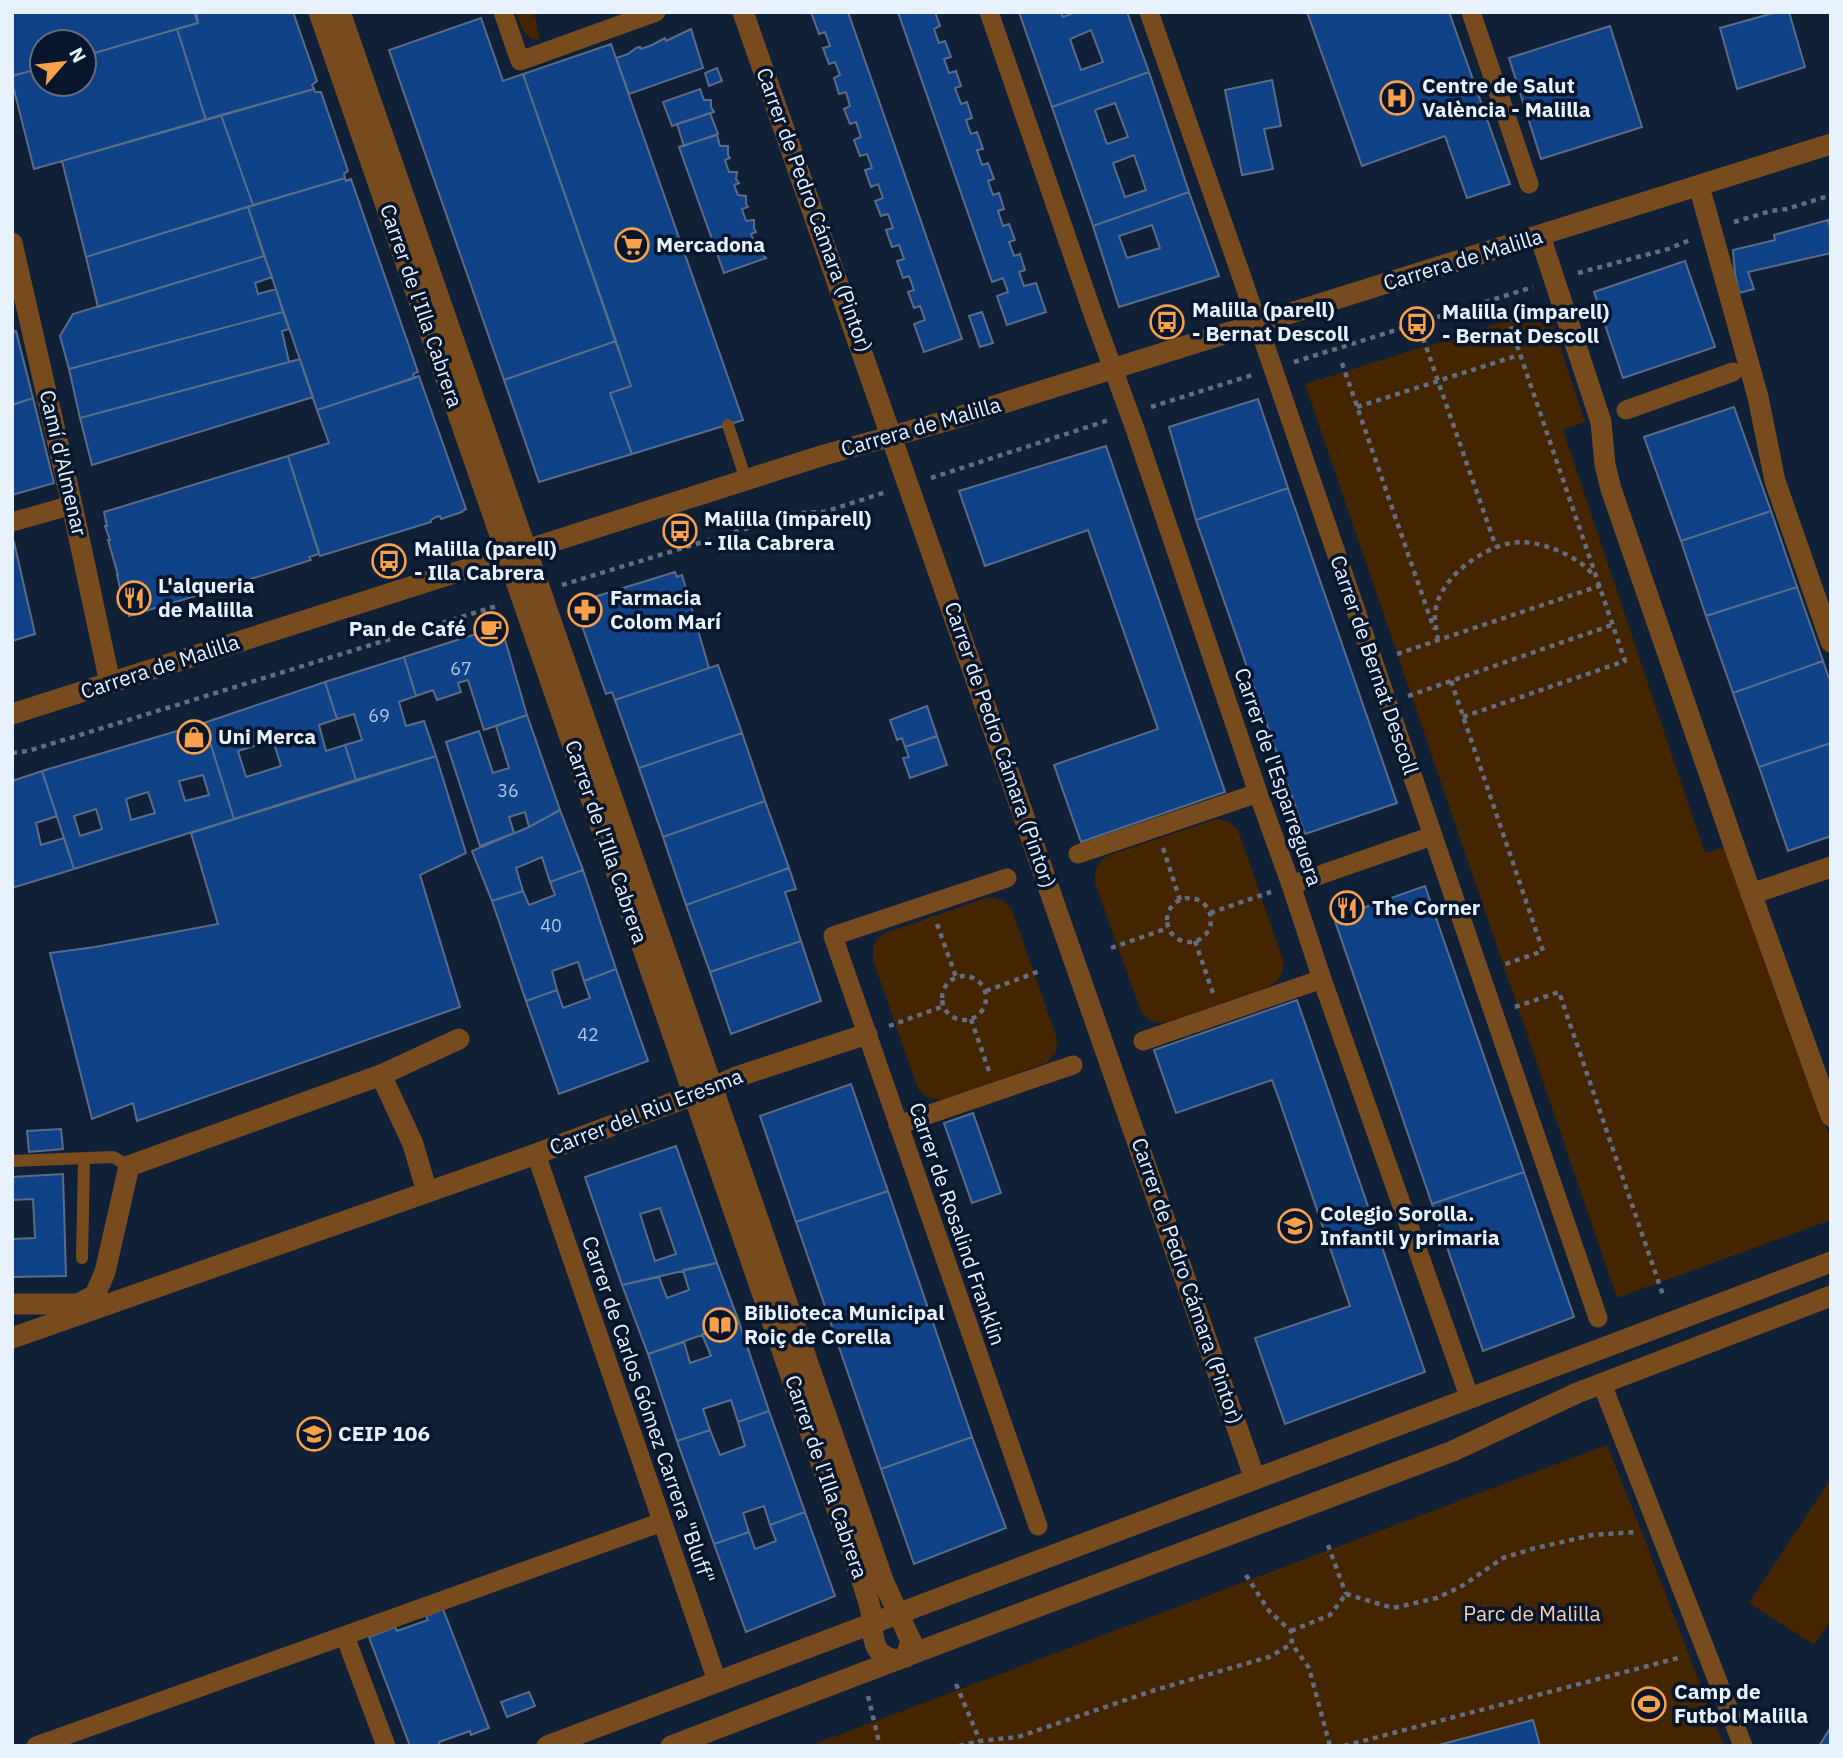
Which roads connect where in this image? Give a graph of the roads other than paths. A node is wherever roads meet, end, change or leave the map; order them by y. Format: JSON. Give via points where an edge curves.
{"nodes":[{"id":1,"x":319,"y":12,"type":"edge"},
{"id":2,"x":340,"y":12,"type":"edge"},
{"id":3,"x":503,"y":12,"type":"edge"},
{"id":4,"x":656,"y":12,"type":"edge"},
{"id":5,"x":743,"y":12,"type":"edge"},
{"id":6,"x":989,"y":12,"type":"edge"},
{"id":7,"x":1149,"y":12,"type":"edge"},
{"id":8,"x":1471,"y":12,"type":"edge"},
{"id":9,"x":1831,"y":145,"type":"edge"},
{"id":10,"x":1529,"y":184,"type":"dead end"},
{"id":11,"x":1699,"y":186,"type":"junction"},
{"id":12,"x":1540,"y":236,"type":"junction"},
{"id":13,"x":12,"y":243,"type":"edge"},
{"id":14,"x":1256,"y":324,"type":"junction"},
{"id":15,"x":1740,"y":365,"type":"junction"},
{"id":16,"x":1112,"y":368,"type":"junction"},
{"id":17,"x":1626,"y":410,"type":"dead end"},
{"id":18,"x":728,"y":425,"type":"dead end"},
{"id":19,"x":893,"y":435,"type":"junction"},
{"id":20,"x":746,"y":480,"type":"junction"},
{"id":21,"x":72,"y":505,"type":"junction"},
{"id":22,"x":12,"y":523,"type":"edge"},
{"id":23,"x":517,"y":553,"type":"junction"},
{"id":24,"x":1831,"y":642,"type":"edge"},
{"id":25,"x":110,"y":683,"type":"junction"},
{"id":26,"x":12,"y":714,"type":"edge"},
{"id":27,"x":1258,"y":793,"type":"junction"},
{"id":28,"x":1432,"y":836,"type":"junction"},
{"id":29,"x":1078,"y":854,"type":"dead end"},
{"id":30,"x":1831,"y":867,"type":"edge"},
{"id":31,"x":1007,"y":878,"type":"dead end"},
{"id":32,"x":1292,"y":885,"type":"junction"},
{"id":33,"x":1751,"y":894,"type":"junction"},
{"id":34,"x":1322,"y":979,"type":"junction"},
{"id":35,"x":867,"y":1034,"type":"junction"},
{"id":36,"x":459,"y":1038,"type":"dead end"},
{"id":37,"x":1143,"y":1041,"type":"dead end"},
{"id":38,"x":1073,"y":1065,"type":"dead end"},
{"id":39,"x":381,"y":1075,"type":"junction"},
{"id":40,"x":703,"y":1091,"type":"junction"},
{"id":41,"x":1831,"y":1115,"type":"edge"},
{"id":42,"x":898,"y":1125,"type":"junction"},
{"id":43,"x":536,"y":1154,"type":"junction"},
{"id":44,"x":84,"y":1159,"type":"junction"},
{"id":45,"x":12,"y":1161,"type":"edge"},
{"id":46,"x":129,"y":1166,"type":"junction"},
{"id":47,"x":427,"y":1192,"type":"junction"},
{"id":48,"x":82,"y":1258,"type":"dead end"},
{"id":49,"x":1831,"y":1262,"type":"edge"},
{"id":50,"x":1831,"y":1296,"type":"edge"},
{"id":51,"x":12,"y":1304,"type":"edge"},
{"id":52,"x":1598,"y":1318,"type":"dead end"},
{"id":53,"x":12,"y":1338,"type":"edge"},
{"id":54,"x":1602,"y":1384,"type":"junction"},
{"id":55,"x":1470,"y":1399,"type":"junction"},
{"id":56,"x":1255,"y":1479,"type":"junction"},
{"id":57,"x":662,"y":1522,"type":"junction"},
{"id":58,"x":1038,"y":1526,"type":"dead end"},
{"id":59,"x":897,"y":1613,"type":"junction"},
{"id":60,"x":872,"y":1623,"type":"junction"},
{"id":61,"x":345,"y":1636,"type":"junction"},
{"id":62,"x":902,"y":1658,"type":"junction"},
{"id":63,"x":717,"y":1681,"type":"junction"},
{"id":64,"x":36,"y":1746,"type":"edge"},
{"id":65,"x":386,"y":1746,"type":"edge"},
{"id":66,"x":547,"y":1746,"type":"edge"},
{"id":67,"x":671,"y":1746,"type":"edge"},
{"id":68,"x":1743,"y":1746,"type":"edge"}],
"edges":[{"from":1,"to":23,"type":"street","name":"Carrer de l'Illa Cabrera"},
{"from":2,"to":23,"type":"street","name":"Carrer de l'Illa Cabrera"},
{"from":3,"to":4,"type":"street","via":[[520,61]]},
{"from":5,"to":19,"type":"street","name":"Carrer de Pedro Cámara (Pintor)"},
{"from":6,"to":16,"type":"street","name":"Carrer de l'Esparreguera"},
{"from":7,"to":14,"type":"street","name":"Carrer de Bernat Descoll"},
{"from":8,"to":10,"type":"street"},
{"from":9,"to":11,"type":"street","name":"Carrera de Malilla"},
{"from":11,"to":12,"type":"street","name":"Carrera de Malilla"},
{"from":11,"to":15,"type":"street","via":[[1717,245]]},
{"from":12,"to":14,"type":"street","name":"Carrera de Malilla"},
{"from":12,"to":33,"type":"street","via":[[1601,422],[1611,489]]},
{"from":13,"to":21,"type":"street","name":"Camí d'Almenar"},
{"from":14,"to":16,"type":"street","name":"Carrera de Malilla"},
{"from":14,"to":28,"type":"street","name":"Carrer de Bernat Descoll"},
{"from":15,"to":17,"type":"street"},
{"from":15,"to":24,"type":"street","via":[[1758,397],[1775,481]]},
{"from":16,"to":19,"type":"street","name":"Carrera de Malilla"},
{"from":16,"to":27,"type":"street","name":"Carrer de l'Esparreguera"},
{"from":18,"to":20,"type":"lane"},
{"from":19,"to":20,"type":"street","name":"Carrera de Malilla"},
{"from":19,"to":56,"type":"street","name":"Carrer de Pedro Cámara (Pintor)"},
{"from":20,"to":23,"type":"street","name":"Carrera de Malilla"},
{"from":21,"to":22,"type":"street"},
{"from":21,"to":25,"type":"street","name":"Camí d'Almenar"},
{"from":23,"to":25,"type":"street","name":"Carrera de Malilla"},
{"from":23,"to":40,"type":"street","name":"Carrer de l'Illa Cabrera"},
{"from":25,"to":26,"type":"street","name":"Carrera de Malilla"},
{"from":27,"to":29,"type":"street"},
{"from":27,"to":32,"type":"street","name":"Carrer de l'Esparreguera"},
{"from":28,"to":32,"type":"street"},
{"from":28,"to":52,"type":"street","name":"Carrer de Bernat Descoll"},
{"from":30,"to":33,"type":"street"},
{"from":31,"to":35,"type":"street","name":"Carrer de Rosalind Franklin","via":[[833,936]]},
{"from":32,"to":34,"type":"street","name":"Carrer de l'Esparreguera"},
{"from":33,"to":41,"type":"street"},
{"from":34,"to":37,"type":"street"},
{"from":34,"to":55,"type":"street","name":"Carrer de l'Esparreguera"},
{"from":35,"to":40,"type":"street","name":"Carrer del Riu Eresma"},
{"from":35,"to":42,"type":"street","name":"Carrer de Rosalind Franklin"},
{"from":36,"to":39,"type":"street"},
{"from":38,"to":42,"type":"street"},
{"from":39,"to":46,"type":"street"},
{"from":39,"to":47,"type":"street","via":[[413,1144]]},
{"from":40,"to":43,"type":"street","name":"Carrer del Riu Eresma"},
{"from":40,"to":59,"type":"street","name":"Carrer de l'Illa Cabrera"},
{"from":40,"to":60,"type":"street","name":"Carrer de l'Illa Cabrera","via":[[866,1590]]},
{"from":42,"to":58,"type":"street","name":"Carrer de Rosalind Franklin"},
{"from":43,"to":47,"type":"street","name":"Carrer del Riu Eresma"},
{"from":43,"to":57,"type":"street","name":"Carrer de Carlos Gómez Carrera \"Bluff\""},
{"from":44,"to":45,"type":"lane"},
{"from":44,"to":46,"type":"lane","via":[[113,1157]]},
{"from":44,"to":48,"type":"lane"},
{"from":46,"to":51,"type":"street","via":[[105,1272],[95,1295],[78,1304]]},
{"from":47,"to":53,"type":"street","name":"Carrer del Riu Eresma"},
{"from":49,"to":55,"type":"street"},
{"from":50,"to":54,"type":"street"},
{"from":54,"to":62,"type":"street","via":[[1453,1451]]},
{"from":54,"to":68,"type":"street"},
{"from":55,"to":56,"type":"street"},
{"from":56,"to":59,"type":"street"},
{"from":57,"to":61,"type":"street"},
{"from":57,"to":63,"type":"street","name":"Carrer de Carlos Gómez Carrera \"Bluff\""},
{"from":59,"to":60,"type":"street"},
{"from":59,"to":62,"type":"street","name":"Carrer de l'Illa Cabrera","via":[[912,1641]]},
{"from":60,"to":62,"type":"street","name":"Carrer de l'Illa Cabrera","via":[[880,1653]]},
{"from":60,"to":63,"type":"street"},
{"from":61,"to":64,"type":"street"},
{"from":61,"to":65,"type":"street"},
{"from":62,"to":67,"type":"street"},
{"from":63,"to":66,"type":"street"}]}
